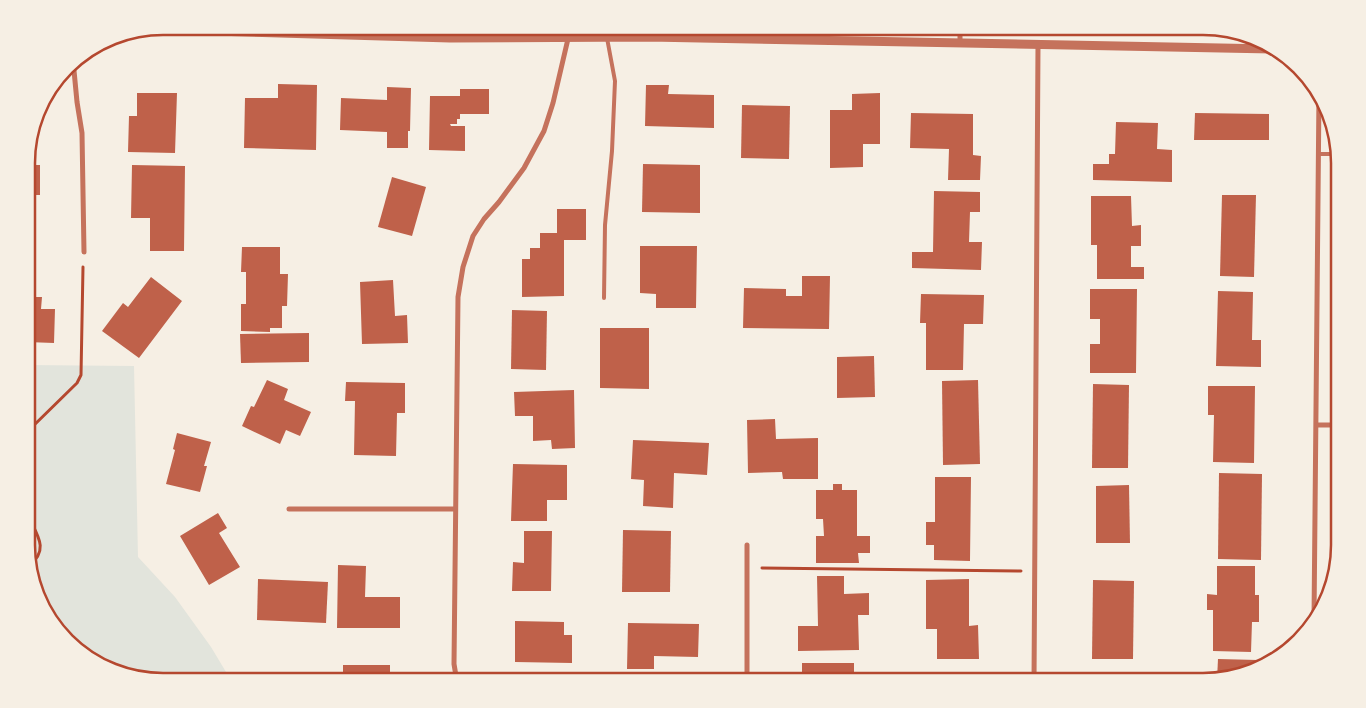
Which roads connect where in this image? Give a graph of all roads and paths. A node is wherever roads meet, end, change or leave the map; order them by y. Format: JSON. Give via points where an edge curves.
{"nodes":[{"id":1,"x":349,"y":35,"type":"edge"},
{"id":2,"x":570,"y":35,"type":"edge"},
{"id":3,"x":960,"y":35,"type":"edge"},
{"id":4,"x":569,"y":38,"type":"junction"},
{"id":5,"x":607,"y":38,"type":"junction"},
{"id":6,"x":960,"y":43,"type":"junction"},
{"id":7,"x":1038,"y":45,"type":"junction"},
{"id":8,"x":1261,"y":49,"type":"edge"},
{"id":9,"x":74,"y":70,"type":"edge"},
{"id":10,"x":1319,"y":109,"type":"edge"},
{"id":11,"x":1318,"y":154,"type":"junction"},
{"id":12,"x":1330,"y":154,"type":"edge"},
{"id":13,"x":84,"y":252,"type":"joint"},
{"id":14,"x":604,"y":298,"type":"dead end"},
{"id":15,"x":35,"y":424,"type":"edge"},
{"id":16,"x":1317,"y":425,"type":"junction"},
{"id":17,"x":1331,"y":425,"type":"edge"},
{"id":18,"x":289,"y":509,"type":"dead end"},
{"id":19,"x":455,"y":509,"type":"junction"},
{"id":20,"x":35,"y":531,"type":"edge"},
{"id":21,"x":747,"y":545,"type":"dead end"},
{"id":22,"x":36,"y":559,"type":"edge"},
{"id":23,"x":747,"y":568,"type":"junction"},
{"id":24,"x":1034,"y":571,"type":"junction"},
{"id":25,"x":1314,"y":608,"type":"edge"},
{"id":26,"x":456,"y":673,"type":"edge"},
{"id":27,"x":747,"y":673,"type":"edge"},
{"id":28,"x":1034,"y":673,"type":"edge"}],
"edges":[{"from":1,"to":4,"type":"street"},
{"from":2,"to":4,"type":"street"},
{"from":3,"to":6,"type":"street"},
{"from":4,"to":5,"type":"street"},
{"from":4,"to":19,"type":"street","via":[[544,131],[524,168],[473,236],[463,267],[458,296]]},
{"from":5,"to":6,"type":"street"},
{"from":5,"to":14,"type":"lane","via":[[615,81],[605,225]]},
{"from":6,"to":7,"type":"street"},
{"from":7,"to":8,"type":"street"},
{"from":7,"to":24,"type":"street"},
{"from":9,"to":13,"type":"street","via":[[82,133]]},
{"from":10,"to":11,"type":"street"},
{"from":11,"to":12,"type":"lane"},
{"from":11,"to":16,"type":"street"},
{"from":13,"to":15,"type":"path","via":[[81,375],[77,383]]},
{"from":16,"to":17,"type":"street"},
{"from":16,"to":25,"type":"street"},
{"from":18,"to":19,"type":"street"},
{"from":19,"to":26,"type":"street"},
{"from":20,"to":22,"type":"path","via":[[41,551]]},
{"from":21,"to":23,"type":"street"},
{"from":23,"to":24,"type":"path"},
{"from":23,"to":27,"type":"street"},
{"from":24,"to":28,"type":"street"}]}
